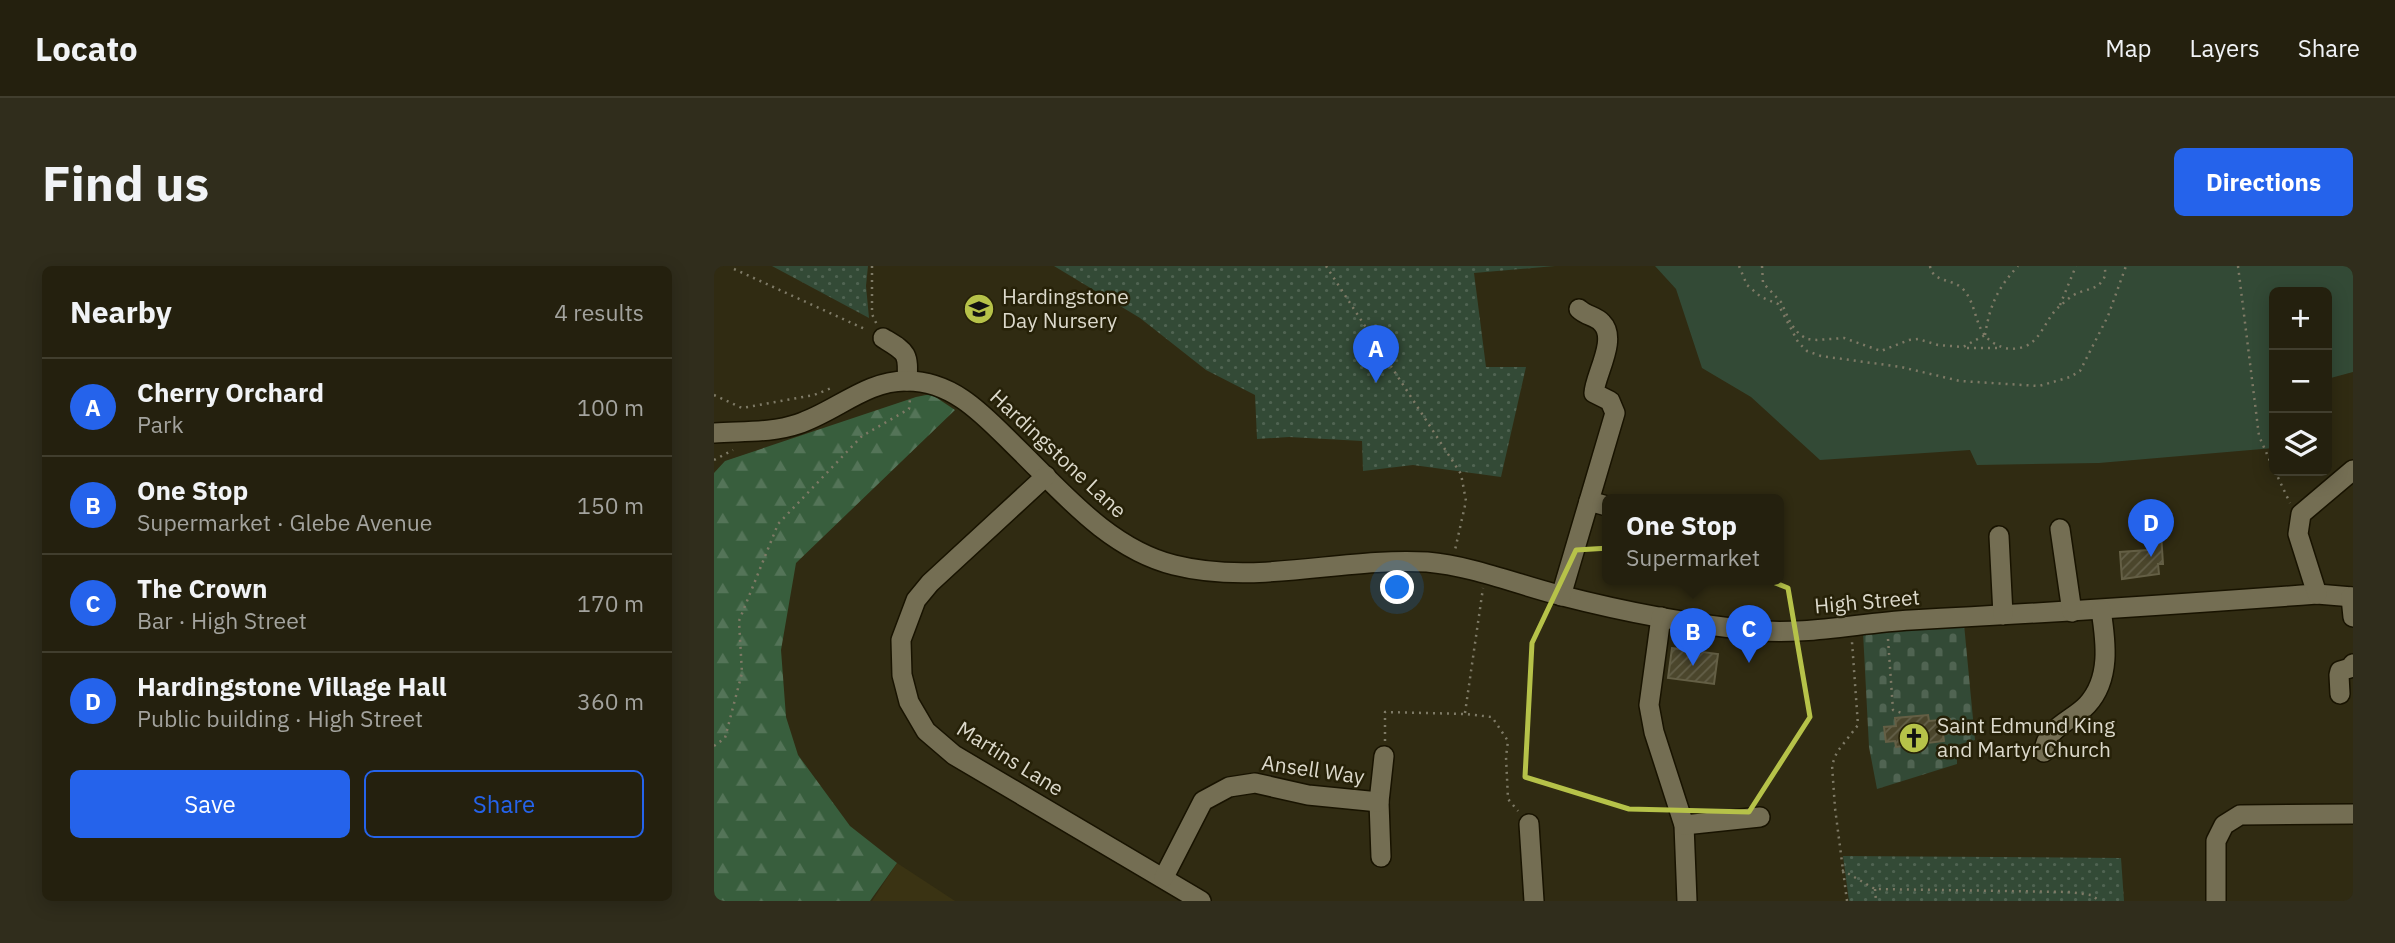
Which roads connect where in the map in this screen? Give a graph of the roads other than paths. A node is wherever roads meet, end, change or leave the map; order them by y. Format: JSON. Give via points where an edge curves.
{"nodes":[{"id":1,"x":1579,"y":309,"type":"dead end"},
{"id":2,"x":883,"y":338,"type":"road end"},
{"id":3,"x":909,"y":386,"type":"junction"},
{"id":4,"x":714,"y":421,"type":"edge"},
{"id":5,"x":743,"y":430,"type":"junction"},
{"id":6,"x":714,"y":433,"type":"edge"},
{"id":7,"x":2353,"y":470,"type":"edge"},
{"id":8,"x":1046,"y":476,"type":"junction"},
{"id":9,"x":1598,"y":504,"type":"edge"},
{"id":10,"x":2060,"y":529,"type":"dead end"},
{"id":11,"x":1999,"y":536,"type":"dead end"},
{"id":12,"x":1350,"y":566,"type":"joint"},
{"id":13,"x":2317,"y":594,"type":"junction"},
{"id":14,"x":1561,"y":596,"type":"junction"},
{"id":15,"x":2352,"y":597,"type":"edge"},
{"id":16,"x":2101,"y":610,"type":"junction"},
{"id":17,"x":2072,"y":612,"type":"junction"},
{"id":18,"x":2003,"y":615,"type":"junction"},
{"id":19,"x":1661,"y":617,"type":"junction"},
{"id":20,"x":2353,"y":617,"type":"edge"},
{"id":21,"x":2353,"y":664,"type":"edge"},
{"id":22,"x":2340,"y":694,"type":"dead end"},
{"id":23,"x":2044,"y":752,"type":"dead end"},
{"id":24,"x":1384,"y":756,"type":"road end"},
{"id":25,"x":1380,"y":802,"type":"junction"},
{"id":26,"x":2353,"y":814,"type":"edge"},
{"id":27,"x":1760,"y":817,"type":"dead end"},
{"id":28,"x":1529,"y":824,"type":"road end"},
{"id":29,"x":1684,"y":825,"type":"junction"},
{"id":30,"x":1381,"y":857,"type":"dead end"},
{"id":31,"x":1164,"y":877,"type":"junction"},
{"id":32,"x":1201,"y":901,"type":"edge"},
{"id":33,"x":1534,"y":901,"type":"edge"},
{"id":34,"x":1687,"y":901,"type":"edge"},
{"id":35,"x":2216,"y":901,"type":"edge"}],
"edges":[{"from":1,"to":9,"type":"street","via":[[1599,320],[1608,334],[1594,393],[1610,401],[1615,413]]},
{"from":2,"to":3,"type":"street","via":[[904,351]]},
{"from":3,"to":5,"type":"street","name":"Hardingstone Lane","via":[[874,387],[798,424]]},
{"from":3,"to":8,"type":"street","name":"Hardingstone Lane","via":[[939,386],[969,402]]},
{"from":4,"to":5,"type":"street","name":"Hardingstone Lane"},
{"from":5,"to":6,"type":"street","name":"Hardingstone Lane"},
{"from":7,"to":13,"type":"street","via":[[2301,514],[2298,534]]},
{"from":8,"to":12,"type":"street","name":"Hardingstone Lane","via":[[1122,542],[1173,565],[1231,572]]},
{"from":8,"to":31,"type":"street","name":"Martins Lane","via":[[944,568],[916,600],[901,640],[909,702],[926,731],[954,755]]},
{"from":9,"to":14,"type":"street"},
{"from":10,"to":17,"type":"street"},
{"from":11,"to":18,"type":"street"},
{"from":12,"to":14,"type":"street","name":"High Street","via":[[1429,562]]},
{"from":13,"to":15,"type":"street","name":"High Street"},
{"from":13,"to":16,"type":"street","name":"High Street"},
{"from":14,"to":19,"type":"street","name":"High Street"},
{"from":15,"to":20,"type":"street"},
{"from":16,"to":17,"type":"street","name":"High Street"},
{"from":16,"to":23,"type":"street","via":[[2104,674],[2089,704],[2057,728],[2044,743]]},
{"from":17,"to":18,"type":"street","name":"High Street"},
{"from":18,"to":19,"type":"street","name":"High Street","via":[[1778,632]]},
{"from":19,"to":29,"type":"street","via":[[1649,705]]},
{"from":21,"to":22,"type":"street","via":[[2340,671]]},
{"from":24,"to":25,"type":"street","name":"Ansell Way"},
{"from":25,"to":30,"type":"street","name":"Ansell Way"},
{"from":25,"to":31,"type":"street","name":"Ansell Way","via":[[1308,795],[1255,783],[1229,787],[1203,801]]},
{"from":26,"to":35,"type":"street","via":[[2240,815],[2224,825],[2216,841]]},
{"from":27,"to":29,"type":"street"},
{"from":28,"to":33,"type":"street"},
{"from":29,"to":34,"type":"street"},
{"from":31,"to":32,"type":"street","name":"Martins Lane"}]}
